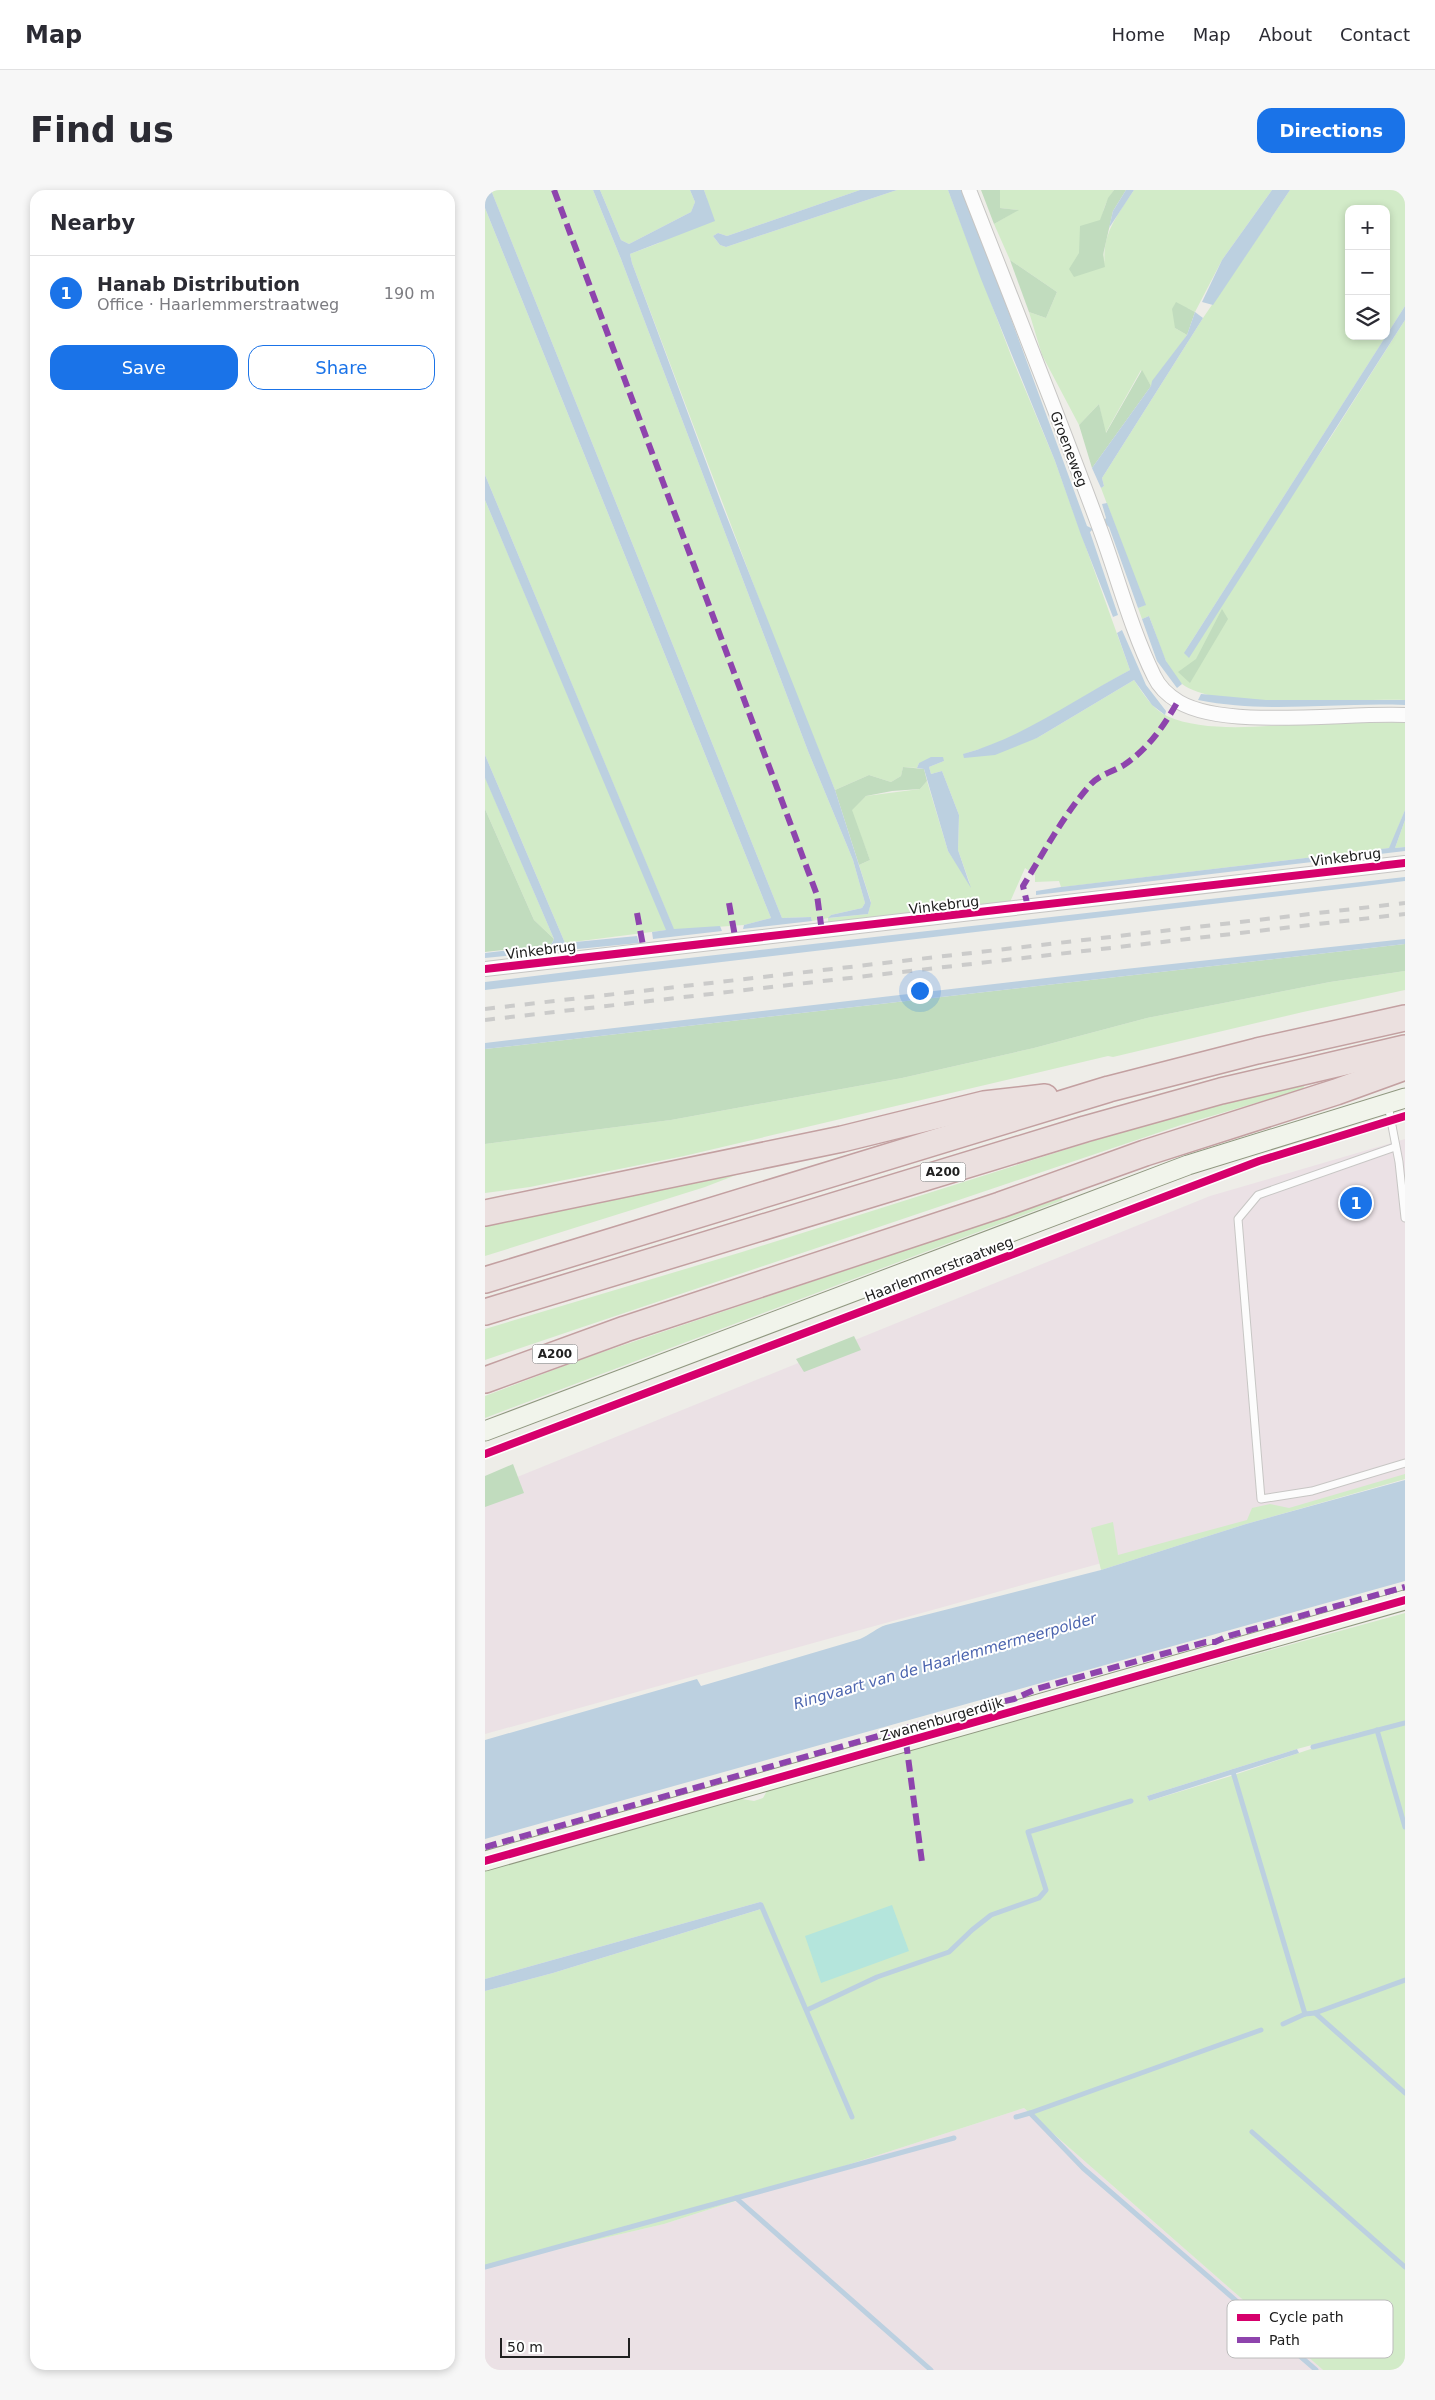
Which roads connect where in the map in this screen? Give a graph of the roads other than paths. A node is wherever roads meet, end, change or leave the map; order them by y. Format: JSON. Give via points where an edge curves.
{"nodes":[{"id":1,"x":969,"y":190,"type":"edge"},
{"id":2,"x":1405,"y":715,"type":"edge"},
{"id":3,"x":1405,"y":863,"type":"edge"},
{"id":4,"x":485,"y":969,"type":"edge"},
{"id":5,"x":1405,"y":1018,"type":"edge"},
{"id":6,"x":1405,"y":1048,"type":"edge"},
{"id":7,"x":1405,"y":1068,"type":"edge"},
{"id":8,"x":1109,"y":1089,"type":"junction"},
{"id":9,"x":1396,"y":1100,"type":"edge"},
{"id":10,"x":1395,"y":1147,"type":"junction"},
{"id":11,"x":1402,"y":1161,"type":"edge"},
{"id":12,"x":485,"y":1214,"type":"edge"},
{"id":13,"x":1405,"y":1218,"type":"edge"},
{"id":14,"x":485,"y":1280,"type":"edge"},
{"id":15,"x":485,"y":1312,"type":"edge"},
{"id":16,"x":485,"y":1380,"type":"edge"},
{"id":17,"x":485,"y":1431,"type":"edge"},
{"id":18,"x":1405,"y":1463,"type":"edge"},
{"id":19,"x":1405,"y":1600,"type":"edge"},
{"id":20,"x":485,"y":1861,"type":"edge"}],
"edges":[{"from":1,"to":2,"type":"street","name":"Groeneweg","via":[[1100,529],[1133,627],[1155,678],[1165,691],[1178,701],[1208,712],[1243,716]]},
{"from":3,"to":4,"type":"street","name":"Vinkebrug"},
{"from":5,"to":8,"type":"highway","number":"A200"},
{"from":6,"to":15,"type":"highway","number":"A200","via":[[1221,1091],[1094,1126]]},
{"from":7,"to":16,"type":"highway","number":"A200","via":[[625,1329]]},
{"from":8,"to":12,"type":"highway","number":"A200","via":[[984,1104],[842,1139]]},
{"from":8,"to":14,"type":"highway","number":"A200"},
{"from":9,"to":10,"type":"lane","name":"Haarlemmerstraatweg"},
{"from":9,"to":17,"type":"main road","name":"Haarlemmerstraatweg","via":[[1188,1165]]},
{"from":10,"to":11,"type":"lane","name":"Haarlemmerstraatweg"},
{"from":10,"to":18,"type":"lane","via":[[1258,1195],[1238,1219],[1261,1500],[1312,1491]]},
{"from":11,"to":13,"type":"lane","name":"Haarlemmerstraatweg"},
{"from":19,"to":20,"type":"main road","name":"Zwanenburgerdijk"}]}
